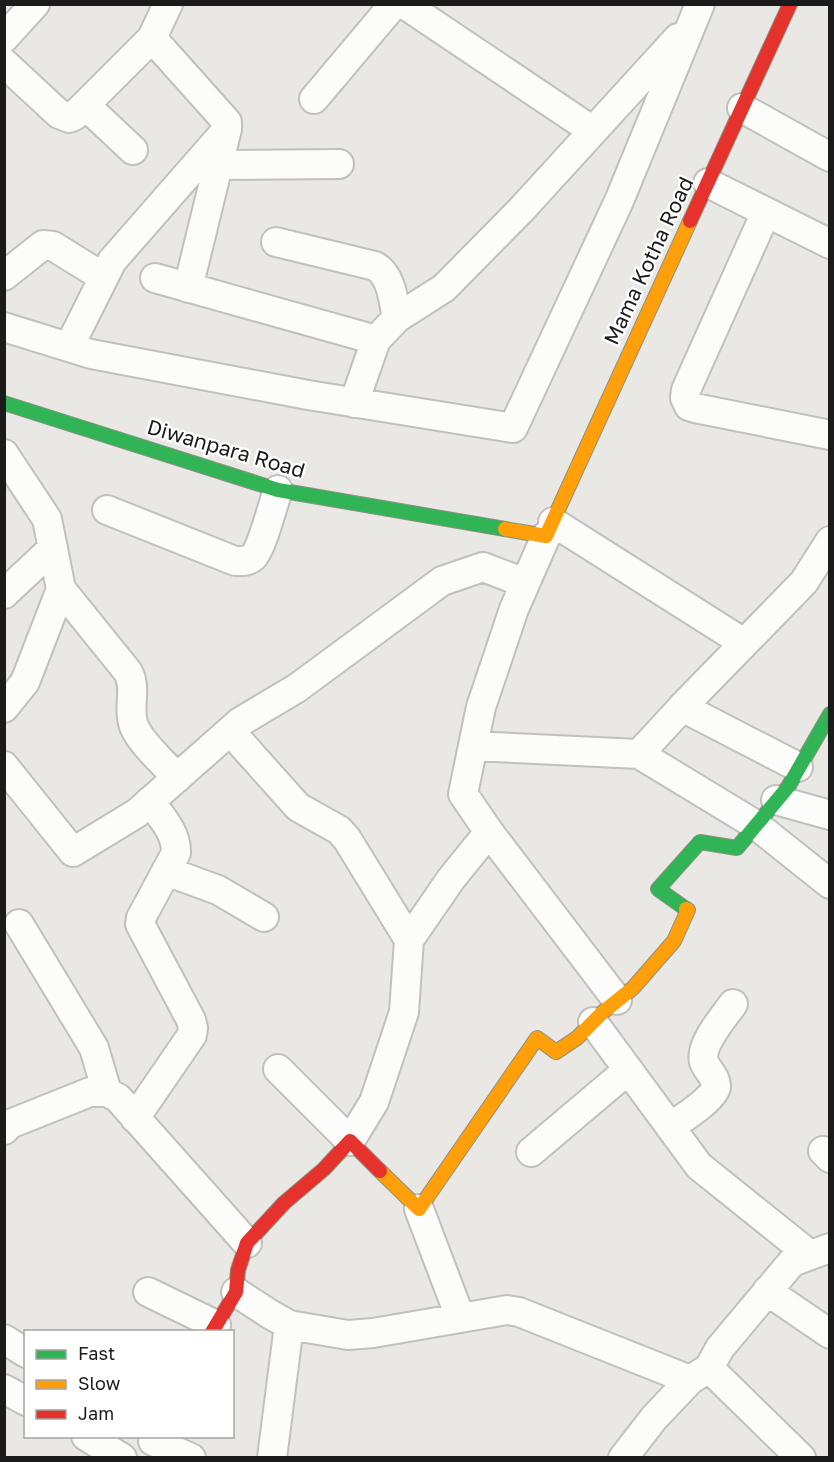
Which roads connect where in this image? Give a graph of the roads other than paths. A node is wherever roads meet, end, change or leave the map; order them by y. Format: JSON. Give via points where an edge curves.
{"nodes":[{"id":1,"x":35,"y":4,"type":"edge"},
{"id":2,"x":168,"y":4,"type":"edge"},
{"id":3,"x":394,"y":4,"type":"edge"},
{"id":4,"x":404,"y":4,"type":"edge"},
{"id":5,"x":790,"y":4,"type":"edge"},
{"id":6,"x":696,"y":14,"type":"edge"},
{"id":7,"x":4,"y":38,"type":"edge"},
{"id":8,"x":152,"y":38,"type":"junction"},
{"id":9,"x":4,"y":63,"type":"edge"},
{"id":10,"x":314,"y":99,"type":"dead end"},
{"id":11,"x":85,"y":105,"type":"junction"},
{"id":12,"x":742,"y":108,"type":"junction"},
{"id":13,"x":227,"y":129,"type":"junction"},
{"id":14,"x":593,"y":131,"type":"junction"},
{"id":15,"x":133,"y":150,"type":"dead end"},
{"id":16,"x":830,"y":157,"type":"edge"},
{"id":17,"x":339,"y":164,"type":"dead end"},
{"id":18,"x":218,"y":165,"type":"junction"},
{"id":19,"x":708,"y":183,"type":"junction"},
{"id":20,"x":766,"y":212,"type":"junction"},
{"id":21,"x":276,"y":242,"type":"dead end"},
{"id":22,"x":830,"y":244,"type":"edge"},
{"id":23,"x":4,"y":276,"type":"edge"},
{"id":24,"x":103,"y":277,"type":"junction"},
{"id":25,"x":155,"y":278,"type":"dead end"},
{"id":26,"x":188,"y":288,"type":"junction"},
{"id":27,"x":397,"y":318,"type":"junction"},
{"id":28,"x":4,"y":327,"type":"edge"},
{"id":29,"x":376,"y":340,"type":"junction"},
{"id":30,"x":69,"y":347,"type":"junction"},
{"id":31,"x":354,"y":402,"type":"junction"},
{"id":32,"x":4,"y":403,"type":"edge"},
{"id":33,"x":830,"y":435,"type":"edge"},
{"id":34,"x":8,"y":471,"type":"edge"},
{"id":35,"x":278,"y":490,"type":"junction"},
{"id":36,"x":107,"y":510,"type":"dead end"},
{"id":37,"x":550,"y":529,"type":"junction"},
{"id":38,"x":830,"y":541,"type":"edge"},
{"id":39,"x":53,"y":548,"type":"junction"},
{"id":40,"x":525,"y":583,"type":"junction"},
{"id":41,"x":61,"y":589,"type":"junction"},
{"id":42,"x":4,"y":594,"type":"edge"},
{"id":43,"x":744,"y":643,"type":"junction"},
{"id":44,"x":682,"y":707,"type":"junction"},
{"id":45,"x":4,"y":708,"type":"edge"},
{"id":46,"x":830,"y":714,"type":"edge"},
{"id":47,"x":230,"y":731,"type":"junction"},
{"id":48,"x":473,"y":746,"type":"junction"},
{"id":49,"x":639,"y":754,"type":"junction"},
{"id":50,"x":4,"y":766,"type":"edge"},
{"id":51,"x":798,"y":767,"type":"junction"},
{"id":52,"x":177,"y":778,"type":"junction"},
{"id":53,"x":776,"y":800,"type":"junction"},
{"id":54,"x":150,"y":801,"type":"junction"},
{"id":55,"x":830,"y":815,"type":"edge"},
{"id":56,"x":756,"y":825,"type":"junction"},
{"id":57,"x":489,"y":832,"type":"junction"},
{"id":58,"x":166,"y":871,"type":"junction"},
{"id":59,"x":830,"y":884,"type":"edge"},
{"id":60,"x":264,"y":917,"type":"dead end"},
{"id":61,"x":20,"y":924,"type":"dead end"},
{"id":62,"x":409,"y":940,"type":"junction"},
{"id":63,"x":617,"y":1000,"type":"junction"},
{"id":64,"x":733,"y":1004,"type":"dead end"},
{"id":65,"x":593,"y":1022,"type":"junction"},
{"id":66,"x":278,"y":1069,"type":"dead end"},
{"id":67,"x":628,"y":1070,"type":"junction"},
{"id":68,"x":107,"y":1092,"type":"junction"},
{"id":69,"x":135,"y":1118,"type":"junction"},
{"id":70,"x":670,"y":1128,"type":"junction"},
{"id":71,"x":4,"y":1130,"type":"edge"},
{"id":72,"x":350,"y":1141,"type":"junction"},
{"id":73,"x":531,"y":1152,"type":"dead end"},
{"id":74,"x":419,"y":1209,"type":"junction"},
{"id":75,"x":247,"y":1243,"type":"junction"},
{"id":76,"x":820,"y":1252,"type":"edge"},
{"id":77,"x":767,"y":1291,"type":"junction"},
{"id":78,"x":148,"y":1292,"type":"dead end"},
{"id":79,"x":236,"y":1292,"type":"junction"},
{"id":80,"x":460,"y":1317,"type":"junction"},
{"id":81,"x":289,"y":1325,"type":"junction"},
{"id":82,"x":214,"y":1328,"type":"edge"},
{"id":83,"x":830,"y":1334,"type":"edge"},
{"id":84,"x":4,"y":1339,"type":"edge"},
{"id":85,"x":24,"y":1352,"type":"edge"},
{"id":86,"x":699,"y":1374,"type":"junction"},
{"id":87,"x":4,"y":1389,"type":"edge"},
{"id":88,"x":24,"y":1400,"type":"edge"},
{"id":89,"x":88,"y":1438,"type":"edge"},
{"id":90,"x":151,"y":1445,"type":"edge"},
{"id":91,"x":122,"y":1458,"type":"edge"},
{"id":92,"x":191,"y":1458,"type":"edge"},
{"id":93,"x":272,"y":1458,"type":"edge"},
{"id":94,"x":623,"y":1458,"type":"edge"},
{"id":95,"x":801,"y":1458,"type":"edge"}],
"edges":[{"from":1,"to":7,"type":"street"},
{"from":2,"to":8,"type":"street"},
{"from":3,"to":10,"type":"street"},
{"from":4,"to":14,"type":"street"},
{"from":5,"to":12,"type":"street","name":"Mama Kotha Road"},
{"from":6,"to":14,"type":"street"},
{"from":6,"to":31,"type":"street","via":[[618,201],[513,428]]},
{"from":8,"to":11,"type":"street"},
{"from":8,"to":13,"type":"street","via":[[224,117]]},
{"from":9,"to":11,"type":"street","via":[[64,117],[74,116]]},
{"from":11,"to":15,"type":"street"},
{"from":12,"to":16,"type":"street"},
{"from":12,"to":19,"type":"street","name":"Mama Kotha Road"},
{"from":13,"to":18,"type":"street"},
{"from":13,"to":24,"type":"street","via":[[122,249]]},
{"from":14,"to":27,"type":"street","via":[[444,288]]},
{"from":17,"to":18,"type":"street"},
{"from":18,"to":26,"type":"street"},
{"from":19,"to":20,"type":"street"},
{"from":19,"to":37,"type":"street","name":"Mama Kotha Road"},
{"from":20,"to":22,"type":"street"},
{"from":20,"to":33,"type":"street","via":[[685,398],[689,406],[696,408]]},
{"from":21,"to":27,"type":"street","via":[[382,270]]},
{"from":23,"to":24,"type":"street","via":[[43,245],[53,246]]},
{"from":24,"to":30,"type":"street"},
{"from":25,"to":26,"type":"street"},
{"from":26,"to":29,"type":"street"},
{"from":27,"to":29,"type":"street"},
{"from":28,"to":30,"type":"street"},
{"from":29,"to":31,"type":"street"},
{"from":30,"to":31,"type":"street"},
{"from":32,"to":35,"type":"street","name":"Diwanpara Road"},
{"from":34,"to":39,"type":"street","via":[[47,519]]},
{"from":35,"to":36,"type":"street","via":[[258,547],[245,561],[235,561]]},
{"from":35,"to":37,"type":"street","name":"Diwanpara Road"},
{"from":37,"to":40,"type":"street"},
{"from":37,"to":43,"type":"street"},
{"from":38,"to":43,"type":"street","via":[[804,582]]},
{"from":39,"to":41,"type":"street"},
{"from":39,"to":42,"type":"street"},
{"from":40,"to":47,"type":"street","via":[[483,567],[442,581],[297,688]]},
{"from":40,"to":48,"type":"street","via":[[481,707]]},
{"from":41,"to":45,"type":"street","via":[[25,682]]},
{"from":41,"to":52,"type":"street","via":[[128,672],[133,686],[133,724],[138,735]]},
{"from":43,"to":44,"type":"street"},
{"from":44,"to":49,"type":"street"},
{"from":44,"to":51,"type":"street"},
{"from":46,"to":51,"type":"street"},
{"from":47,"to":52,"type":"street"},
{"from":47,"to":62,"type":"street","via":[[298,807],[339,830],[347,839]]},
{"from":48,"to":49,"type":"street"},
{"from":48,"to":57,"type":"street","via":[[463,794]]},
{"from":49,"to":56,"type":"street"},
{"from":50,"to":54,"type":"street","via":[[73,852]]},
{"from":51,"to":53,"type":"street"},
{"from":52,"to":54,"type":"street"},
{"from":53,"to":55,"type":"street"},
{"from":53,"to":56,"type":"street"},
{"from":54,"to":58,"type":"street","via":[[177,844]]},
{"from":56,"to":59,"type":"street"},
{"from":56,"to":63,"type":"street","via":[[737,848],[700,842],[658,889],[688,910],[674,941],[633,988]]},
{"from":57,"to":62,"type":"street"},
{"from":57,"to":63,"type":"street"},
{"from":58,"to":60,"type":"street","via":[[218,890]]},
{"from":58,"to":69,"type":"street","via":[[140,924],[193,1028]]},
{"from":61,"to":68,"type":"street","via":[[94,1048]]},
{"from":62,"to":72,"type":"street","via":[[404,1012],[374,1102]]},
{"from":63,"to":65,"type":"street"},
{"from":64,"to":70,"type":"street","via":[[704,1048],[703,1060],[716,1086],[713,1095]]},
{"from":65,"to":67,"type":"street"},
{"from":65,"to":74,"type":"street","via":[[556,1052],[537,1038]]},
{"from":66,"to":72,"type":"street"},
{"from":67,"to":70,"type":"street"},
{"from":67,"to":73,"type":"street"},
{"from":68,"to":69,"type":"street","via":[[118,1098]]},
{"from":68,"to":71,"type":"street","via":[[90,1092],[10,1124]]},
{"from":69,"to":75,"type":"street"},
{"from":70,"to":76,"type":"street","via":[[699,1166]]},
{"from":72,"to":74,"type":"street"},
{"from":72,"to":75,"type":"street"},
{"from":74,"to":80,"type":"street"},
{"from":75,"to":79,"type":"street"},
{"from":76,"to":77,"type":"street","via":[[792,1262]]},
{"from":77,"to":83,"type":"street"},
{"from":77,"to":86,"type":"street"},
{"from":78,"to":82,"type":"street"},
{"from":79,"to":81,"type":"street"},
{"from":79,"to":82,"type":"street"},
{"from":80,"to":81,"type":"street","via":[[348,1335]]},
{"from":80,"to":86,"type":"street","via":[[498,1310],[519,1312]]},
{"from":81,"to":93,"type":"street"},
{"from":84,"to":85,"type":"street"},
{"from":86,"to":94,"type":"street","via":[[654,1418]]},
{"from":86,"to":95,"type":"street"},
{"from":87,"to":88,"type":"street"},
{"from":89,"to":91,"type":"street"},
{"from":90,"to":92,"type":"street"}]}
